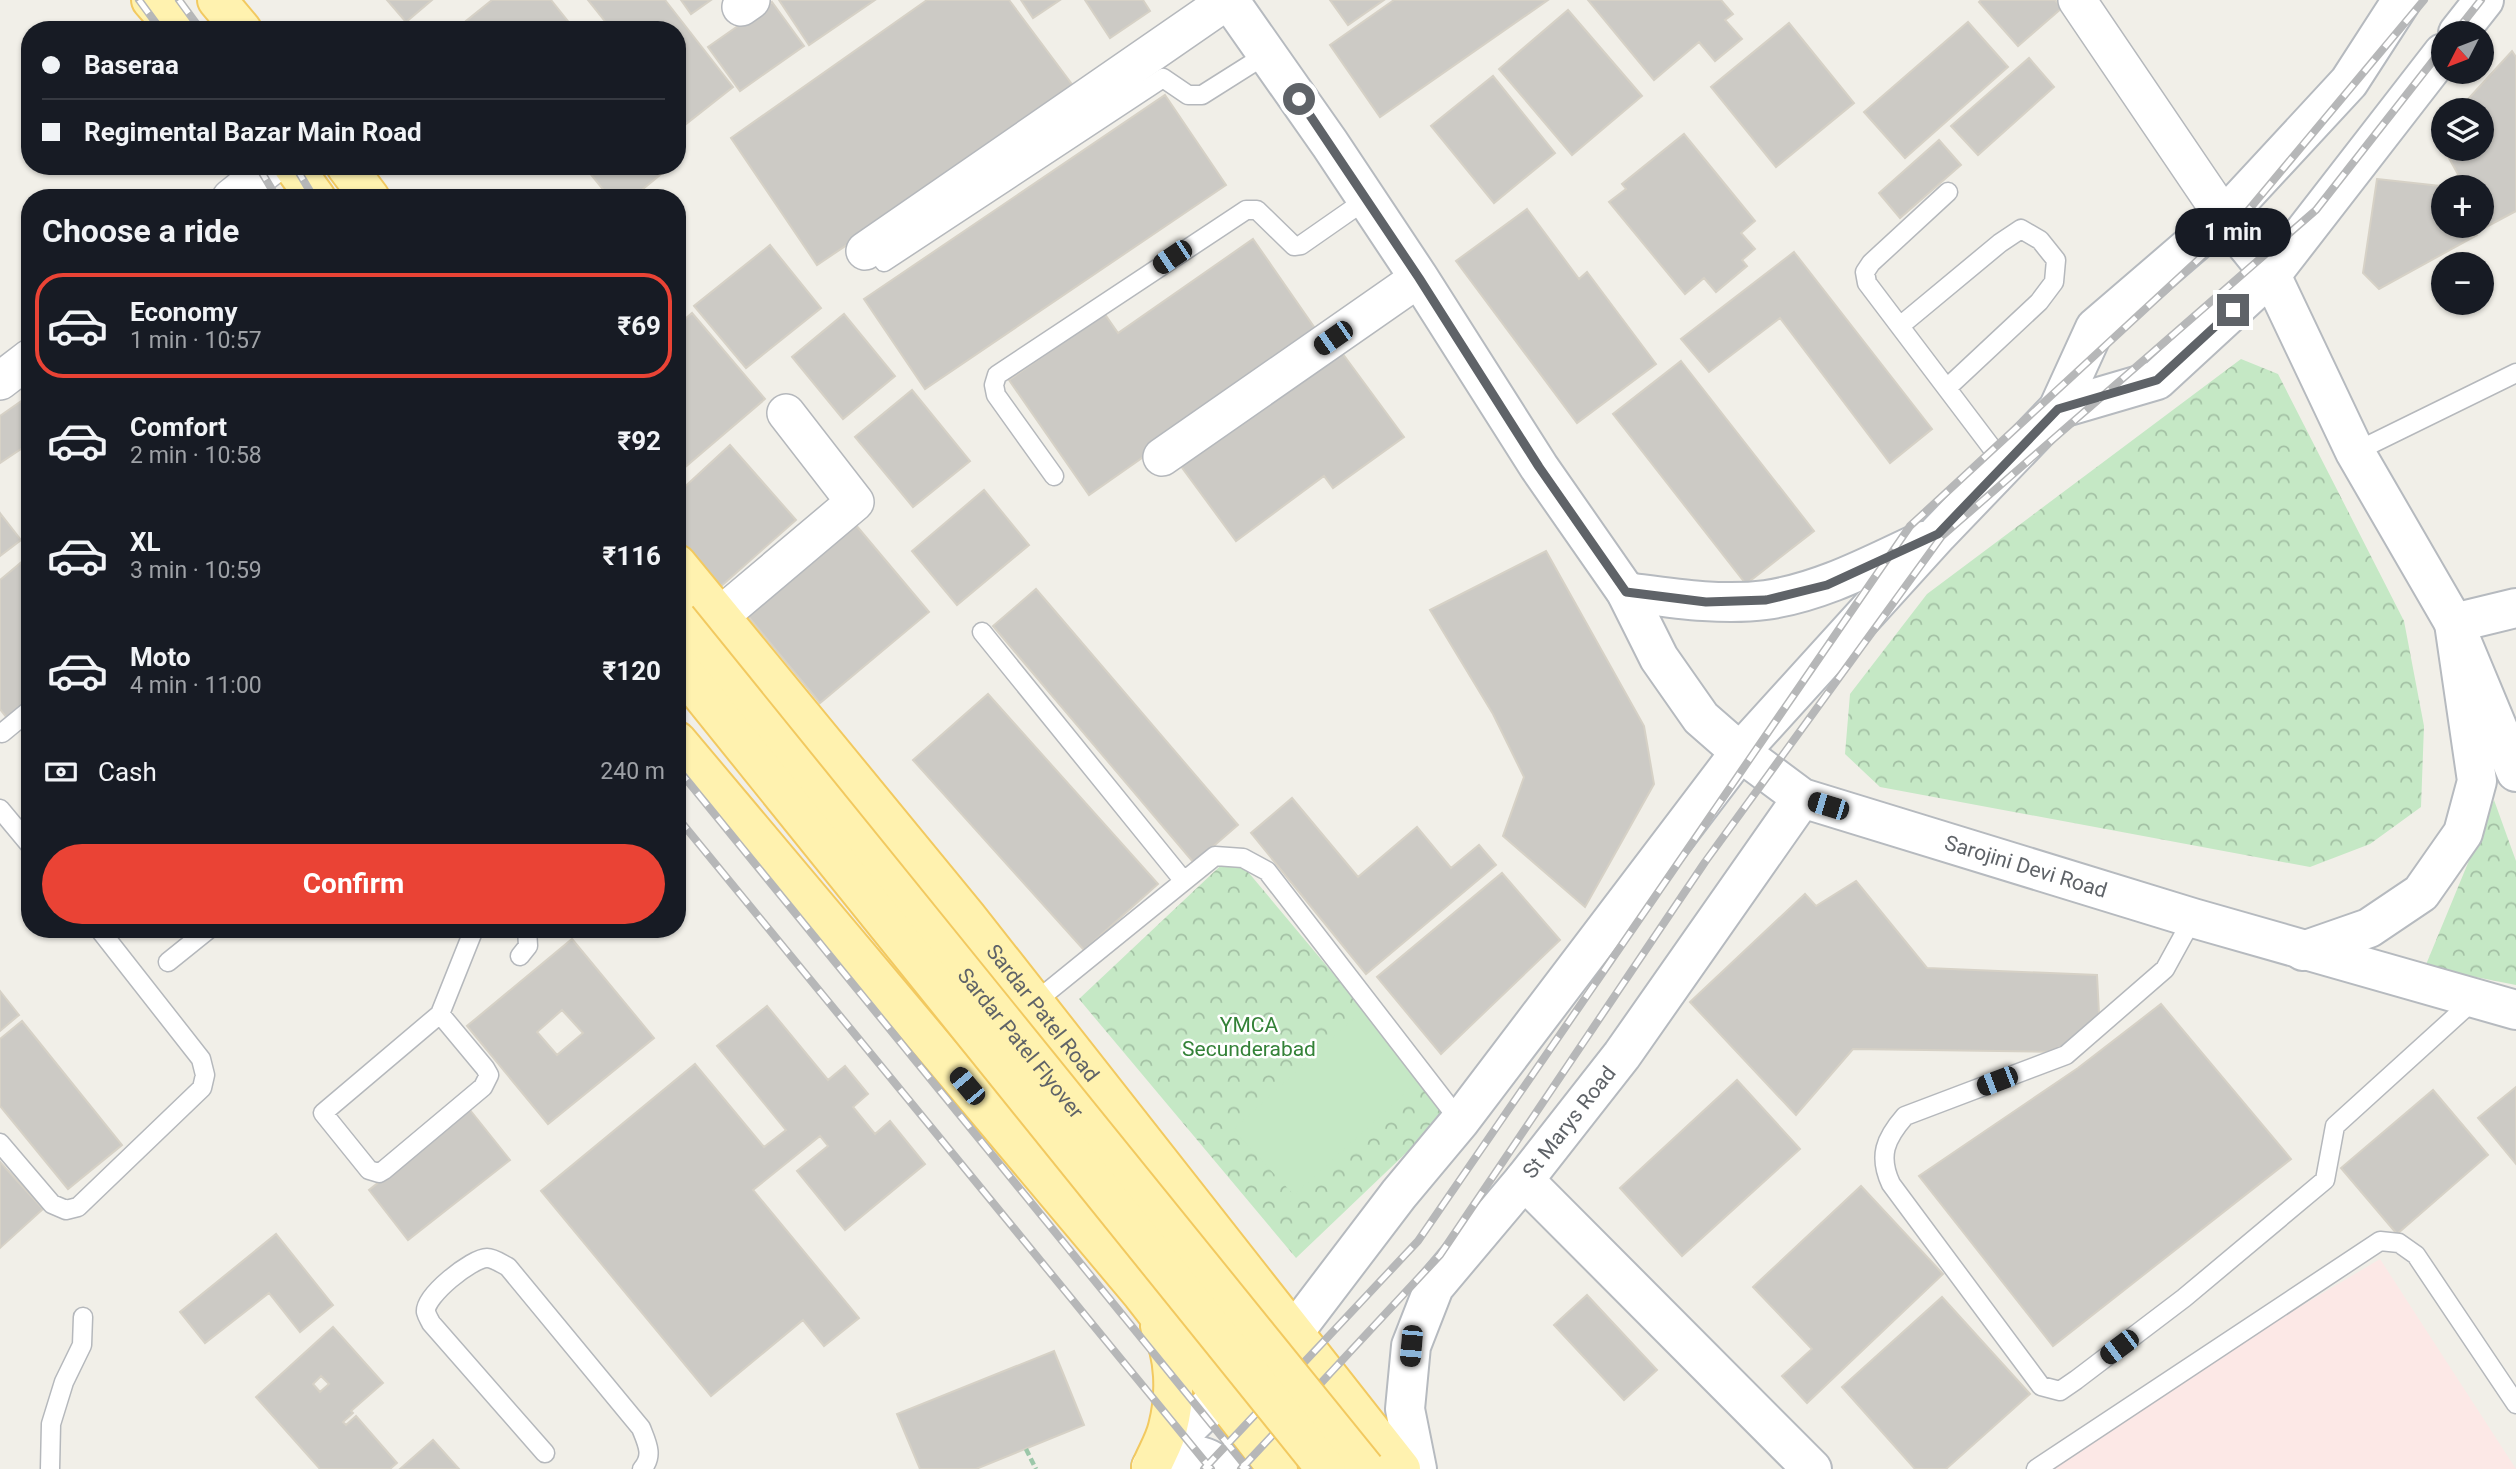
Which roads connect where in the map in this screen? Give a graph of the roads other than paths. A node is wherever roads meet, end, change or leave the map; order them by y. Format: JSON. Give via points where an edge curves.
{"nodes":[{"id":1,"x":151,"y":0,"type":"edge"},
{"id":2,"x":216,"y":0,"type":"edge"},
{"id":3,"x":1228,"y":0,"type":"edge"},
{"id":4,"x":2077,"y":0,"type":"edge"},
{"id":5,"x":2402,"y":0,"type":"edge"},
{"id":6,"x":2484,"y":0,"type":"edge"},
{"id":7,"x":169,"y":21,"type":"edge"},
{"id":8,"x":234,"y":21,"type":"edge"},
{"id":9,"x":2467,"y":21,"type":"edge"},
{"id":10,"x":1267,"y":54,"type":"junction"},
{"id":11,"x":2431,"y":68,"type":"edge"},
{"id":12,"x":260,"y":175,"type":"edge"},
{"id":13,"x":298,"y":175,"type":"edge"},
{"id":14,"x":242,"y":189,"type":"edge"},
{"id":15,"x":310,"y":189,"type":"edge"},
{"id":16,"x":1948,"y":192,"type":"dead end"},
{"id":17,"x":1367,"y":199,"type":"junction"},
{"id":18,"x":2224,"y":217,"type":"junction"},
{"id":19,"x":875,"y":256,"type":"joint"},
{"id":20,"x":2271,"y":275,"type":"junction"},
{"id":21,"x":1419,"y":278,"type":"junction"},
{"id":22,"x":1900,"y":326,"type":"junction"},
{"id":23,"x":2516,"y":373,"type":"edge"},
{"id":24,"x":1947,"y":388,"type":"junction"},
{"id":25,"x":2058,"y":409,"type":"junction"},
{"id":26,"x":786,"y":413,"type":"dead end"},
{"id":27,"x":2355,"y":452,"type":"junction"},
{"id":28,"x":1162,"y":457,"type":"dead end"},
{"id":29,"x":2004,"y":464,"type":"junction"},
{"id":30,"x":1054,"y":476,"type":"dead end"},
{"id":31,"x":1938,"y":534,"type":"junction"},
{"id":32,"x":686,"y":575,"type":"edge"},
{"id":33,"x":1626,"y":592,"type":"junction"},
{"id":34,"x":2516,"y":608,"type":"edge"},
{"id":35,"x":720,"y":616,"type":"junction"},
{"id":36,"x":2454,"y":624,"type":"junction"},
{"id":37,"x":686,"y":630,"type":"edge"},
{"id":38,"x":982,"y":632,"type":"dead end"},
{"id":39,"x":686,"y":675,"type":"edge"},
{"id":40,"x":21,"y":717,"type":"edge"},
{"id":41,"x":2,"y":733,"type":"dead end"},
{"id":42,"x":1740,"y":752,"type":"junction"},
{"id":43,"x":686,"y":756,"type":"edge"},
{"id":44,"x":2516,"y":772,"type":"edge"},
{"id":45,"x":1802,"y":799,"type":"junction"},
{"id":46,"x":0,"y":809,"type":"edge"},
{"id":47,"x":21,"y":834,"type":"edge"},
{"id":48,"x":1183,"y":880,"type":"junction"},
{"id":49,"x":2193,"y":918,"type":"junction"},
{"id":50,"x":106,"y":938,"type":"edge"},
{"id":51,"x":198,"y":938,"type":"edge"},
{"id":52,"x":470,"y":938,"type":"edge"},
{"id":53,"x":528,"y":938,"type":"edge"},
{"id":54,"x":2303,"y":951,"type":"junction"},
{"id":55,"x":520,"y":956,"type":"dead end"},
{"id":56,"x":168,"y":962,"type":"dead end"},
{"id":57,"x":2475,"y":999,"type":"junction"},
{"id":58,"x":1035,"y":1002,"type":"junction"},
{"id":59,"x":2516,"y":1010,"type":"edge"},
{"id":60,"x":440,"y":1014,"type":"junction"},
{"id":61,"x":1460,"y":1121,"type":"junction"},
{"id":62,"x":0,"y":1143,"type":"edge"},
{"id":63,"x":1524,"y":1180,"type":"junction"},
{"id":64,"x":1249,"y":1275,"type":"junction"},
{"id":65,"x":1142,"y":1294,"type":"junction"},
{"id":66,"x":83,"y":1317,"type":"dead end"},
{"id":67,"x":1294,"y":1332,"type":"junction"},
{"id":68,"x":1174,"y":1334,"type":"junction"},
{"id":69,"x":1342,"y":1394,"type":"junction"},
{"id":70,"x":1221,"y":1395,"type":"junction"},
{"id":71,"x":2516,"y":1404,"type":"edge"},
{"id":72,"x":545,"y":1453,"type":"dead end"},
{"id":73,"x":1149,"y":1466,"type":"edge"},
{"id":74,"x":1277,"y":1468,"type":"edge"},
{"id":75,"x":50,"y":1469,"type":"edge"},
{"id":76,"x":642,"y":1469,"type":"edge"},
{"id":77,"x":1221,"y":1469,"type":"edge"},
{"id":78,"x":1325,"y":1469,"type":"edge"},
{"id":79,"x":1365,"y":1469,"type":"edge"},
{"id":80,"x":1401,"y":1469,"type":"edge"},
{"id":81,"x":1417,"y":1469,"type":"edge"},
{"id":82,"x":1812,"y":1469,"type":"edge"},
{"id":83,"x":2036,"y":1469,"type":"edge"}],
"edges":[{"from":1,"to":7,"type":"main road"},
{"from":2,"to":8,"type":"main road"},
{"from":3,"to":10,"type":"main road","name":"Sarojini Devi Road"},
{"from":3,"to":19,"type":"street"},
{"from":4,"to":18,"type":"street"},
{"from":5,"to":18,"type":"main road","via":[[2348,82]]},
{"from":6,"to":9,"type":"main road"},
{"from":10,"to":17,"type":"main road","name":"Sarojini Devi Road"},
{"from":10,"to":19,"type":"lane","via":[[1202,95],[1188,95],[1163,78]]},
{"from":11,"to":20,"type":"main road"},
{"from":12,"to":14,"type":"street"},
{"from":13,"to":15,"type":"main road"},
{"from":16,"to":22,"type":"lane","via":[[1865,272],[1867,283]]},
{"from":17,"to":21,"type":"main road","name":"Sarojini Devi Road"},
{"from":17,"to":30,"type":"lane","via":[[1294,246],[1257,210],[1246,210],[997,375],[996,395]]},
{"from":18,"to":20,"type":"main road"},
{"from":18,"to":25,"type":"main road","via":[[2095,328]]},
{"from":20,"to":25,"type":"main road","via":[[2157,380]]},
{"from":20,"to":27,"type":"main road"},
{"from":21,"to":28,"type":"street"},
{"from":21,"to":33,"type":"main road","name":"Sarojini Devi Road","via":[[1539,467]]},
{"from":22,"to":24,"type":"lane"},
{"from":22,"to":24,"type":"lane","via":[[2021,229],[2040,240],[2056,260],[2054,282],[2039,302]]},
{"from":23,"to":27,"type":"lane"},
{"from":24,"to":29,"type":"lane"},
{"from":25,"to":29,"type":"main road"},
{"from":26,"to":35,"type":"street","via":[[855,502]]},
{"from":27,"to":36,"type":"main road"},
{"from":29,"to":31,"type":"main road"},
{"from":31,"to":33,"type":"main road","via":[[1827,585],[1766,600],[1706,602]]},
{"from":31,"to":42,"type":"main road"},
{"from":32,"to":35,"type":"main road","name":"Sardar Patel Road"},
{"from":33,"to":42,"type":"main road","name":"Sarojini Devi Road","via":[[1659,658],[1701,718]]},
{"from":34,"to":36,"type":"main road"},
{"from":35,"to":58,"type":"main road","name":"Sardar Patel Road"},
{"from":36,"to":44,"type":"main road"},
{"from":36,"to":54,"type":"main road","via":[[2477,781],[2463,833],[2421,893],[2369,928]]},
{"from":37,"to":79,"type":"main road","name":"Sardar Patel Flyover","bridge":true},
{"from":38,"to":48,"type":"lane"},
{"from":39,"to":78,"type":"main road","name":"Sardar Patel Flyover","bridge":true},
{"from":40,"to":41,"type":"lane"},
{"from":42,"to":45,"type":"main road","name":"Sarojini Devi Road"},
{"from":42,"to":61,"type":"main road"},
{"from":43,"to":65,"type":"main road"},
{"from":45,"to":49,"type":"main road","name":"Sarojini Devi Road"},
{"from":45,"to":63,"type":"main road","name":"St Marys Road","via":[[1622,1055]]},
{"from":46,"to":47,"type":"lane"},
{"from":48,"to":58,"type":"lane"},
{"from":48,"to":61,"type":"lane","via":[[1215,856],[1243,858],[1267,871]]},
{"from":49,"to":54,"type":"main road","name":"Sarojini Devi Road"},
{"from":49,"to":57,"type":"lane","via":[[2165,969],[2066,1055],[1905,1116],[1884,1152],[1884,1169],[1891,1184],[2041,1386],[2060,1391],[2184,1298],[2326,1180],[2334,1126]]},
{"from":50,"to":62,"type":"lane","via":[[201,1059],[202,1088],[78,1207],[66,1210],[52,1204]]},
{"from":51,"to":56,"type":"lane"},
{"from":52,"to":60,"type":"lane"},
{"from":53,"to":55,"type":"lane","via":[[528,946]]},
{"from":54,"to":57,"type":"main road","name":"Sarojini Devi Road"},
{"from":57,"to":59,"type":"main road","name":"Sarojini Devi Road"},
{"from":58,"to":64,"type":"main road","name":"Sardar Patel Road"},
{"from":60,"to":60,"type":"lane","via":[[489,1075],[483,1087],[384,1170],[374,1173],[323,1113]]},
{"from":61,"to":67,"type":"main road"},
{"from":63,"to":81,"type":"main road","name":"St Marys Road","via":[[1434,1287],[1411,1346],[1405,1409]]},
{"from":63,"to":82,"type":"main road"},
{"from":64,"to":67,"type":"main road","name":"Sardar Patel Road"},
{"from":64,"to":68,"type":"main road","via":[[1257,1297],[1253,1321],[1239,1339],[1217,1349],[1194,1347]]},
{"from":65,"to":68,"type":"main road"},
{"from":65,"to":73,"type":"main road","via":[[1165,1335],[1174,1382],[1168,1429]]},
{"from":66,"to":75,"type":"lane","via":[[82,1345],[51,1424]]},
{"from":67,"to":69,"type":"main road","name":"Sardar Patel Road"},
{"from":67,"to":70,"type":"main road"},
{"from":68,"to":70,"type":"main road"},
{"from":69,"to":74,"type":"main road"},
{"from":69,"to":80,"type":"main road","name":"Sardar Patel Road"},
{"from":70,"to":73,"type":"main road"},
{"from":70,"to":74,"type":"main road"},
{"from":71,"to":83,"type":"lane","via":[[2416,1255],[2399,1243],[2380,1241]]},
{"from":72,"to":76,"type":"lane","via":[[426,1312],[436,1291],[475,1260],[489,1258],[508,1267],[641,1428],[650,1450]]},
{"from":73,"to":77,"type":"main road","via":[[1192,1453]]},
{"from":78,"to":80,"type":"main road","via":[[1332,1458],[1356,1449],[1382,1453]]}]}
